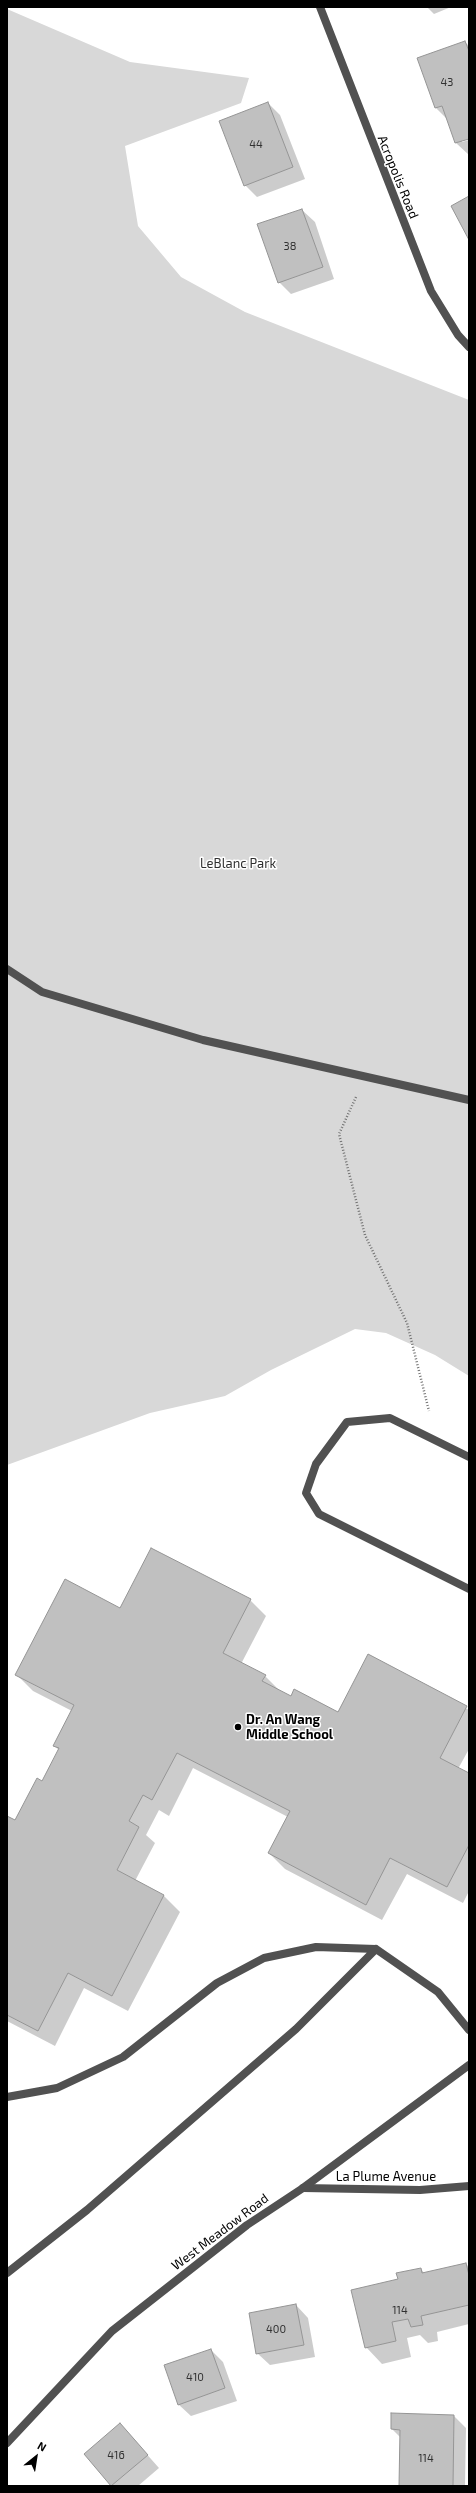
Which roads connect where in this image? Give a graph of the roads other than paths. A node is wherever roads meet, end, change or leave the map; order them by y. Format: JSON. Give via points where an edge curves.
{"nodes":[{"id":1,"x":320,"y":7,"type":"edge"},
{"id":2,"x":469,"y":347,"type":"edge"},
{"id":3,"x":7,"y":969,"type":"edge"},
{"id":4,"x":469,"y":1100,"type":"edge"},
{"id":5,"x":469,"y":1457,"type":"edge"},
{"id":6,"x":469,"y":1589,"type":"edge"},
{"id":7,"x":376,"y":1949,"type":"junction"},
{"id":8,"x":469,"y":2030,"type":"edge"},
{"id":9,"x":469,"y":2065,"type":"edge"},
{"id":10,"x":7,"y":2097,"type":"edge"},
{"id":11,"x":469,"y":2186,"type":"edge"},
{"id":12,"x":303,"y":2188,"type":"junction"},
{"id":13,"x":7,"y":2272,"type":"edge"},
{"id":14,"x":7,"y":2443,"type":"edge"}],
"edges":[{"from":1,"to":2,"type":"street","name":"Acropolis Road","via":[[431,291],[458,336]]},
{"from":3,"to":4,"type":"street","via":[[49,995],[204,1040]]},
{"from":5,"to":6,"type":"street","via":[[390,1418],[348,1422],[316,1464],[306,1493],[319,1514]]},
{"from":7,"to":8,"type":"street","via":[[438,1992]]},
{"from":7,"to":10,"type":"street","via":[[316,1948],[264,1958],[217,1983],[123,2057],[57,2088]]},
{"from":7,"to":13,"type":"street","via":[[296,2029],[86,2210]]},
{"from":9,"to":12,"type":"street","name":"West Meadow Road"},
{"from":11,"to":12,"type":"street","name":"La Plume Avenue","via":[[420,2190]]},
{"from":12,"to":14,"type":"street","name":"West Meadow Road","via":[[247,2224],[112,2331]]}]}
